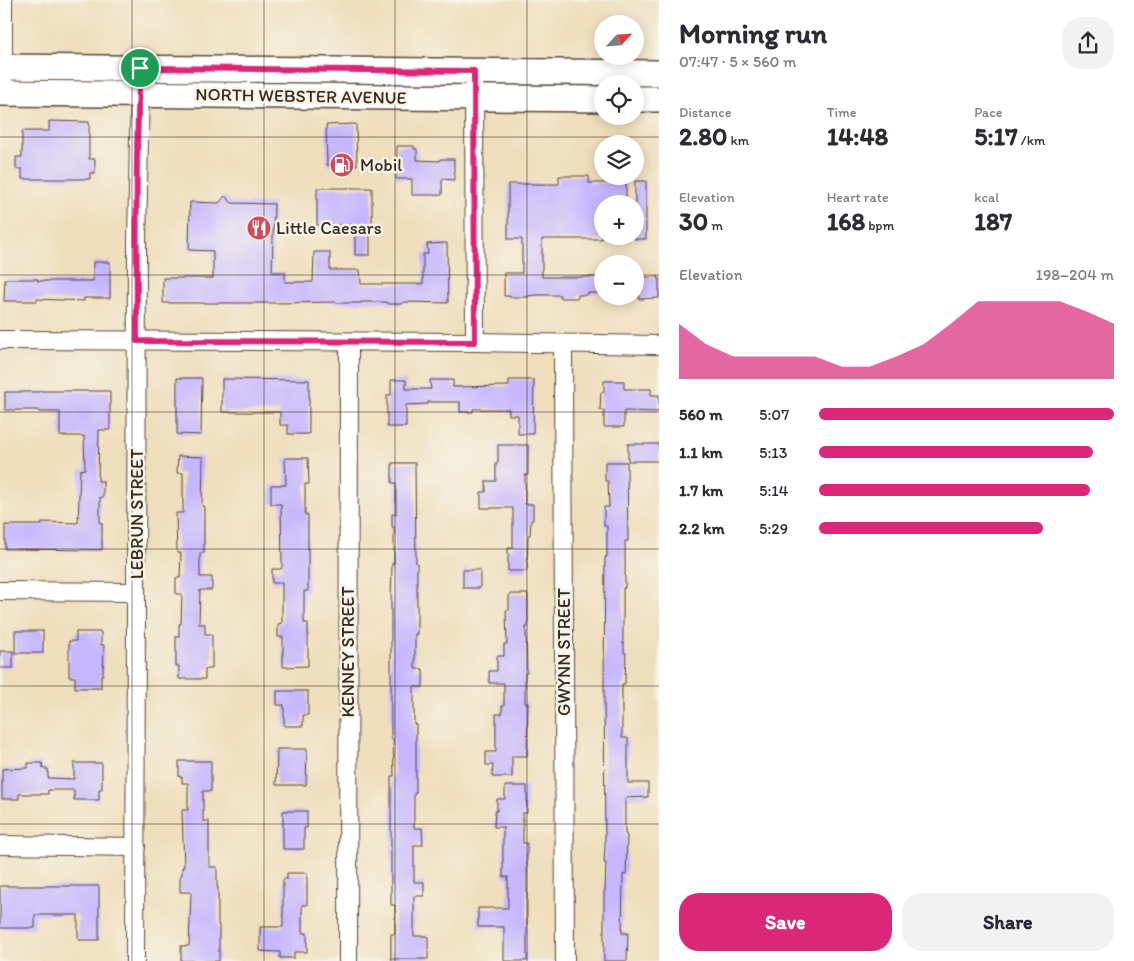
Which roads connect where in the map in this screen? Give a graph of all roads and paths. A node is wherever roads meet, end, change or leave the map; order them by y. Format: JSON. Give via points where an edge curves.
{"nodes":[{"id":1,"x":3,"y":0,"type":"edge"},
{"id":2,"x":2,"y":67,"type":"edge"},
{"id":3,"x":140,"y":68,"type":"junction"},
{"id":4,"x":474,"y":71,"type":"junction"},
{"id":5,"x":659,"y":73,"type":"edge"},
{"id":6,"x":2,"y":93,"type":"edge"},
{"id":7,"x":139,"y":95,"type":"junction"},
{"id":8,"x":474,"y":98,"type":"junction"},
{"id":9,"x":594,"y":99,"type":"edge"},
{"id":10,"x":644,"y":99,"type":"edge"},
{"id":11,"x":659,"y":99,"type":"edge"},
{"id":12,"x":0,"y":340,"type":"edge"},
{"id":13,"x":137,"y":341,"type":"junction"},
{"id":14,"x":349,"y":342,"type":"junction"},
{"id":15,"x":475,"y":342,"type":"junction"},
{"id":16,"x":564,"y":344,"type":"junction"},
{"id":17,"x":659,"y":345,"type":"edge"},
{"id":18,"x":0,"y":591,"type":"edge"},
{"id":19,"x":136,"y":592,"type":"junction"},
{"id":20,"x":0,"y":845,"type":"edge"},
{"id":21,"x":136,"y":846,"type":"junction"},
{"id":22,"x":135,"y":961,"type":"edge"},
{"id":23,"x":348,"y":961,"type":"edge"},
{"id":24,"x":565,"y":961,"type":"edge"}],
"edges":[{"from":1,"to":2,"type":"street"},
{"from":2,"to":3,"type":"main road","name":"NORTH WEBSTER AVENUE"},
{"from":2,"to":6,"type":"street"},
{"from":3,"to":4,"type":"main road","name":"NORTH WEBSTER AVENUE"},
{"from":3,"to":7,"type":"street","name":"LEBRUN STREET"},
{"from":4,"to":5,"type":"main road","name":"NORTH WEBSTER AVENUE"},
{"from":4,"to":8,"type":"street"},
{"from":6,"to":7,"type":"main road","name":"NORTH WEBSTER AVENUE"},
{"from":7,"to":8,"type":"main road","name":"NORTH WEBSTER AVENUE"},
{"from":7,"to":13,"type":"street","name":"LEBRUN STREET"},
{"from":8,"to":9,"type":"main road","name":"NORTH WEBSTER AVENUE"},
{"from":8,"to":15,"type":"street"},
{"from":10,"to":11,"type":"main road"},
{"from":12,"to":13,"type":"street"},
{"from":13,"to":14,"type":"street"},
{"from":13,"to":19,"type":"street","name":"LEBRUN STREET"},
{"from":14,"to":15,"type":"street"},
{"from":14,"to":23,"type":"street","name":"KENNEY STREET"},
{"from":15,"to":16,"type":"street"},
{"from":16,"to":17,"type":"street"},
{"from":16,"to":24,"type":"street","name":"GWYNN STREET"},
{"from":18,"to":19,"type":"street"},
{"from":19,"to":21,"type":"street","name":"LEBRUN STREET"},
{"from":20,"to":21,"type":"street"},
{"from":21,"to":22,"type":"street","name":"LEBRUN STREET"}]}
